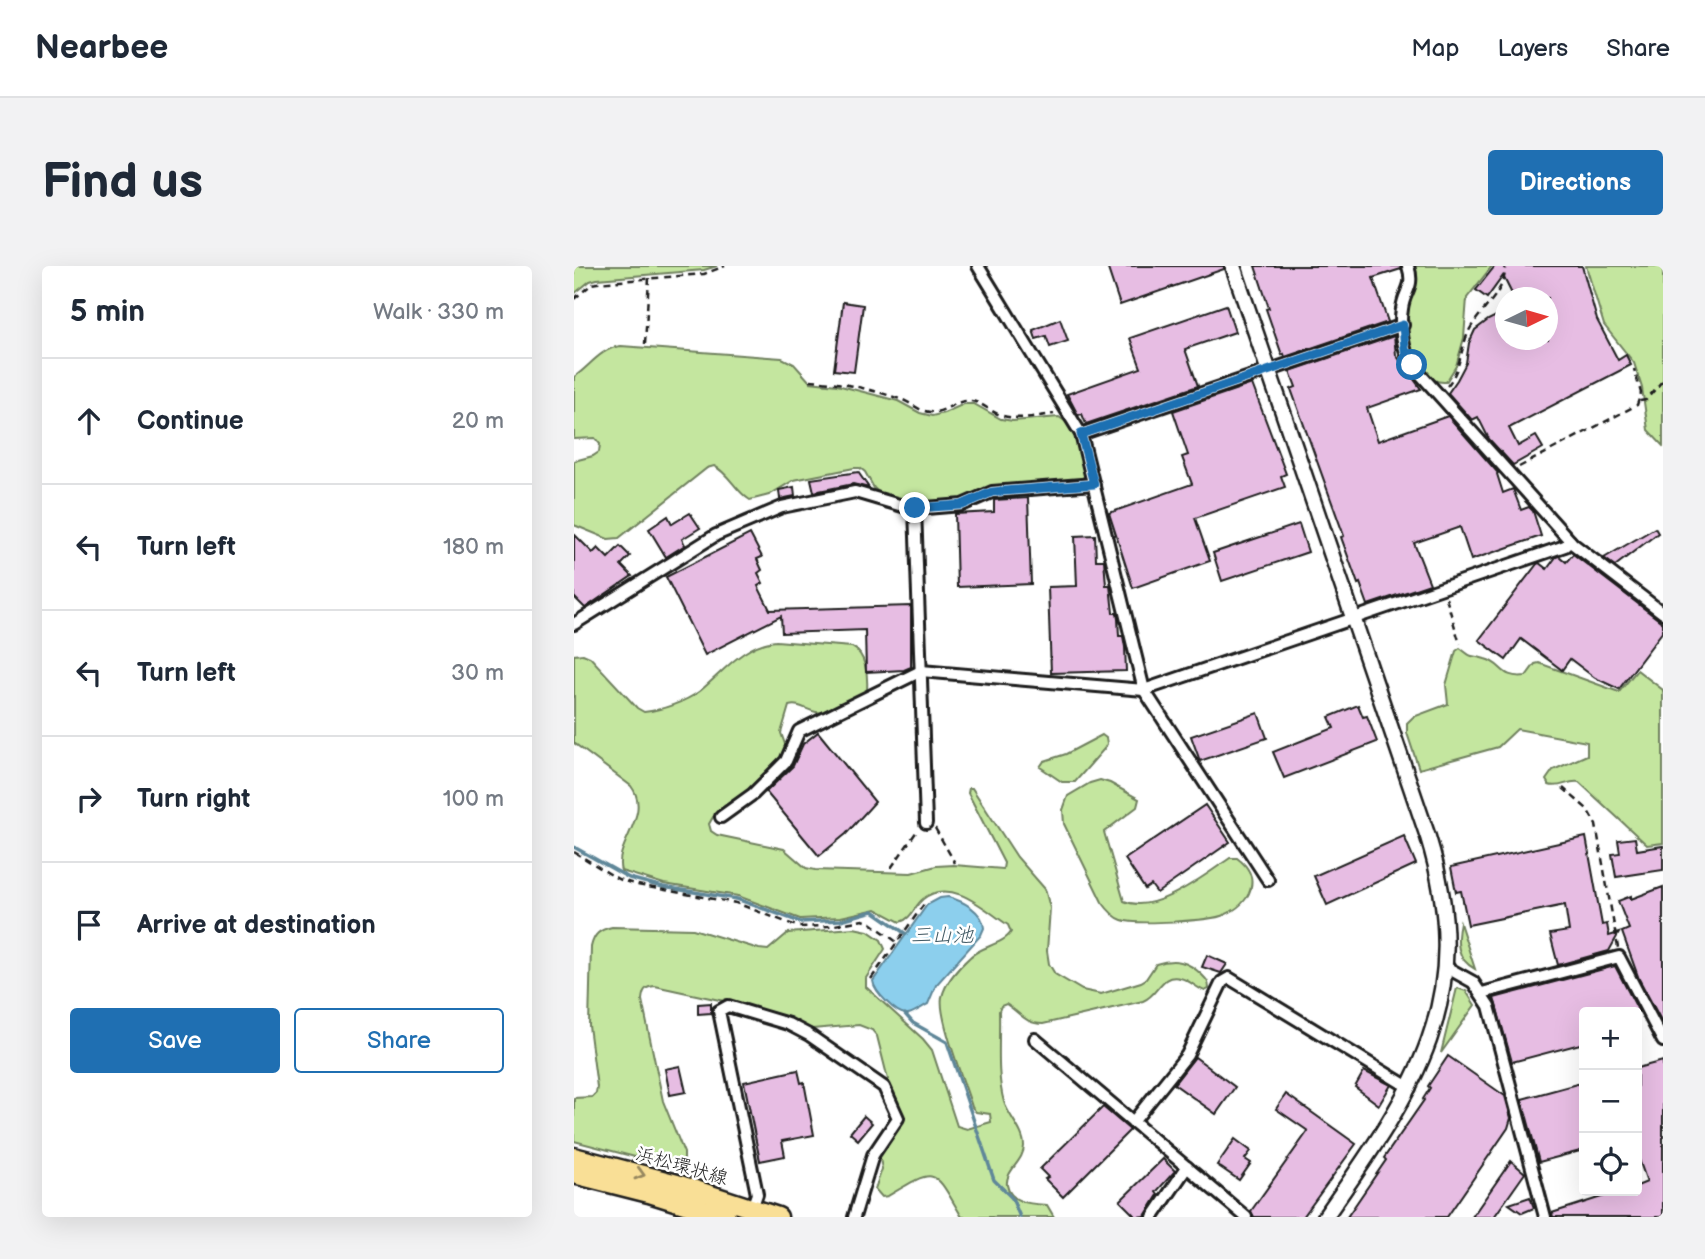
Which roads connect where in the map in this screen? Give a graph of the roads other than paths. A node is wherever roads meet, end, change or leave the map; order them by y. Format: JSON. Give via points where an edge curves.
{"nodes":[{"id":1,"x":978,"y":266,"type":"edge"},
{"id":2,"x":1233,"y":266,"type":"edge"},
{"id":3,"x":1408,"y":266,"type":"edge"},
{"id":4,"x":1403,"y":325,"type":"junction"},
{"id":5,"x":1268,"y":370,"type":"junction"},
{"id":6,"x":1081,"y":434,"type":"junction"},
{"id":7,"x":1094,"y":484,"type":"junction"},
{"id":8,"x":915,"y":508,"type":"junction"},
{"id":9,"x":1570,"y":541,"type":"junction"},
{"id":10,"x":1663,"y":613,"type":"edge"},
{"id":11,"x":1353,"y":619,"type":"junction"},
{"id":12,"x":574,"y":624,"type":"edge"},
{"id":13,"x":921,"y":671,"type":"junction"},
{"id":14,"x":1144,"y":690,"type":"junction"},
{"id":15,"x":722,"y":817,"type":"dead end"},
{"id":16,"x":926,"y":823,"type":"road end"},
{"id":17,"x":1268,"y":880,"type":"dead end"},
{"id":18,"x":1444,"y":966,"type":"junction"},
{"id":19,"x":1482,"y":993,"type":"junction"},
{"id":20,"x":1035,"y":1040,"type":"dead end"},
{"id":21,"x":1663,"y":1041,"type":"edge"},
{"id":22,"x":1410,"y":1088,"type":"junction"},
{"id":23,"x":1133,"y":1122,"type":"junction"},
{"id":24,"x":574,"y":1157,"type":"edge"},
{"id":25,"x":1187,"y":1167,"type":"junction"},
{"id":26,"x":574,"y":1174,"type":"edge"},
{"id":27,"x":752,"y":1208,"type":"junction"},
{"id":28,"x":726,"y":1217,"type":"edge"},
{"id":29,"x":778,"y":1217,"type":"edge"},
{"id":30,"x":854,"y":1217,"type":"edge"},
{"id":31,"x":1153,"y":1217,"type":"edge"},
{"id":32,"x":1246,"y":1217,"type":"edge"},
{"id":33,"x":1325,"y":1217,"type":"edge"},
{"id":34,"x":1545,"y":1217,"type":"edge"}],
"edges":[{"from":1,"to":6,"type":"street"},
{"from":2,"to":5,"type":"street"},
{"from":3,"to":4,"type":"street","via":[[1412,282],[1402,308]]},
{"from":4,"to":5,"type":"street"},
{"from":4,"to":9,"type":"street","via":[[1407,358]]},
{"from":5,"to":6,"type":"street"},
{"from":5,"to":11,"type":"street"},
{"from":6,"to":7,"type":"street"},
{"from":7,"to":8,"type":"street","via":[[992,492],[962,505]]},
{"from":7,"to":14,"type":"street"},
{"from":8,"to":12,"type":"street","via":[[855,492],[782,507],[716,535]]},
{"from":8,"to":13,"type":"street"},
{"from":9,"to":10,"type":"street"},
{"from":9,"to":11,"type":"street"},
{"from":11,"to":14,"type":"street"},
{"from":11,"to":18,"type":"street","via":[[1435,862],[1444,914]]},
{"from":13,"to":14,"type":"street"},
{"from":13,"to":15,"type":"street","via":[[799,731],[786,761]]},
{"from":13,"to":16,"type":"street"},
{"from":14,"to":17,"type":"street"},
{"from":18,"to":19,"type":"street","via":[[1473,982]]},
{"from":18,"to":22,"type":"street","via":[[1433,1029]]},
{"from":19,"to":21,"type":"street","via":[[1619,957]]},
{"from":19,"to":34,"type":"street"},
{"from":20,"to":23,"type":"street"},
{"from":22,"to":23,"type":"street","via":[[1229,978],[1222,982],[1187,1055]]},
{"from":22,"to":33,"type":"street"},
{"from":23,"to":25,"type":"street"},
{"from":24,"to":27,"type":"main road","name":"浜松環状線","one_way":true},
{"from":25,"to":31,"type":"street"},
{"from":25,"to":32,"type":"street"},
{"from":26,"to":28,"type":"main road","name":"浜松環状線"},
{"from":27,"to":29,"type":"main road","name":"浜松環状線"},
{"from":27,"to":30,"type":"street","via":[[757,1194],[719,1011],[728,1006],[788,1024],[884,1087],[898,1118],[873,1155]]}]}
